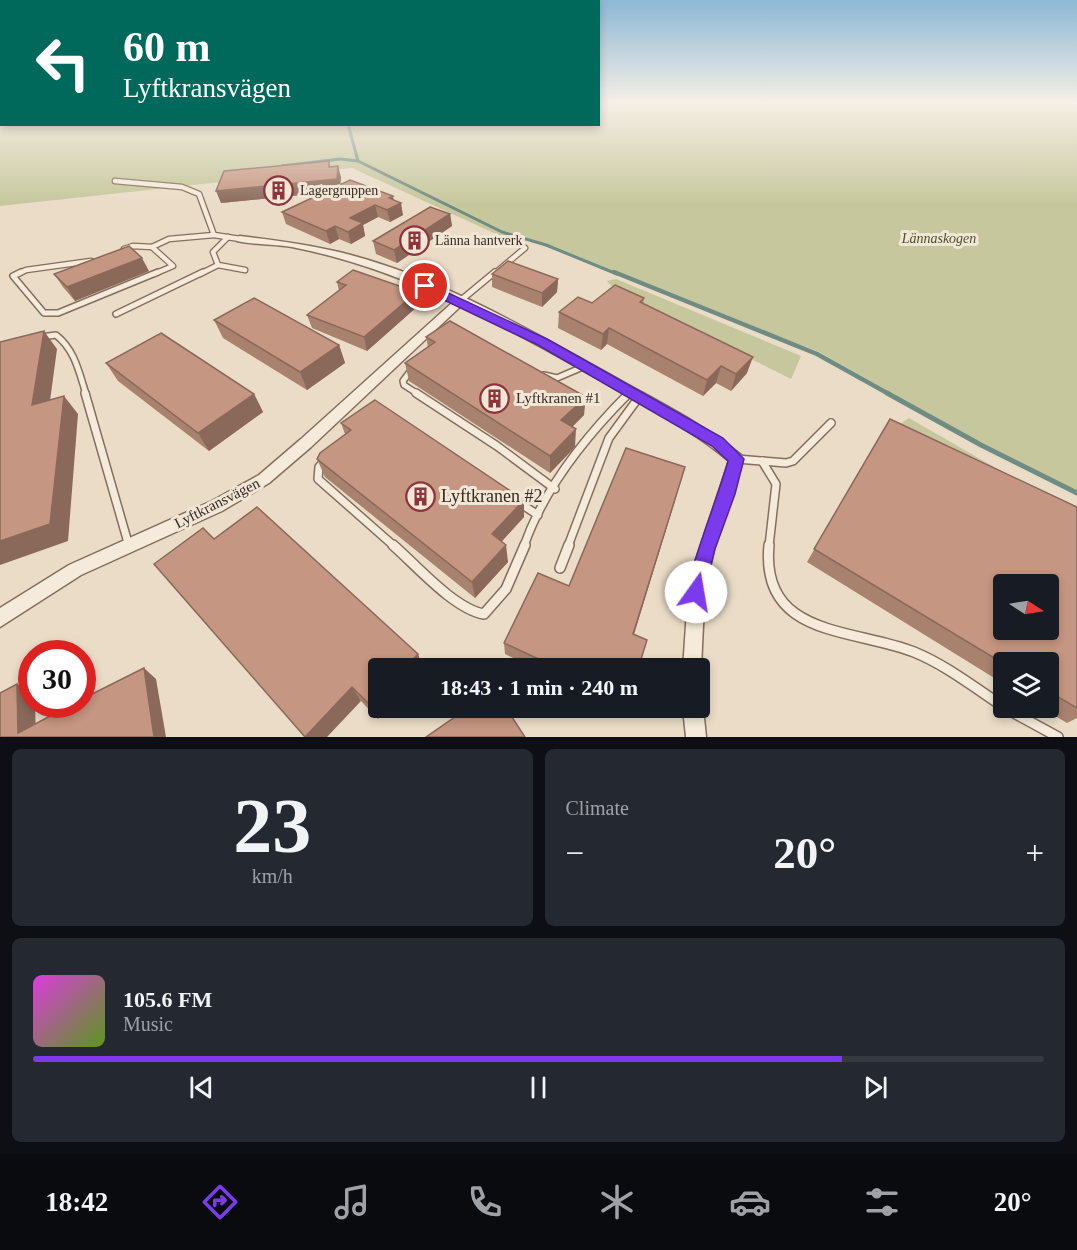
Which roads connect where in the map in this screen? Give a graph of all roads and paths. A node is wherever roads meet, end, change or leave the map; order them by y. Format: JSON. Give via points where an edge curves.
{"nodes":[{"id":1,"x":115,"y":181,"type":"dead end"},
{"id":2,"x":214,"y":235,"type":"junction"},
{"id":3,"x":234,"y":238,"type":"junction"},
{"id":4,"x":152,"y":247,"type":"junction"},
{"id":5,"x":525,"y":248,"type":"dead end"},
{"id":6,"x":116,"y":252,"type":"edge"},
{"id":7,"x":98,"y":258,"type":"edge"},
{"id":8,"x":218,"y":265,"type":"junction"},
{"id":9,"x":245,"y":270,"type":"dead end"},
{"id":10,"x":460,"y":301,"type":"junction"},
{"id":11,"x":116,"y":314,"type":"dead end"},
{"id":12,"x":28,"y":341,"type":"edge"},
{"id":13,"x":420,"y":360,"type":"edge"},
{"id":14,"x":585,"y":366,"type":"junction"},
{"id":15,"x":532,"y":368,"type":"edge"},
{"id":16,"x":634,"y":394,"type":"junction"},
{"id":17,"x":831,"y":423,"type":"dead end"},
{"id":18,"x":329,"y":454,"type":"edge"},
{"id":19,"x":736,"y":459,"type":"junction"},
{"id":20,"x":762,"y":461,"type":"junction"},
{"id":21,"x":555,"y":489,"type":"junction"},
{"id":22,"x":510,"y":496,"type":"edge"},
{"id":23,"x":538,"y":515,"type":"junction"},
{"id":24,"x":129,"y":546,"type":"junction"},
{"id":25,"x":560,"y":568,"type":"dead end"},
{"id":26,"x":0,"y":618,"type":"edge"},
{"id":27,"x":693,"y":658,"type":"edge"},
{"id":28,"x":993,"y":700,"type":"edge"},
{"id":29,"x":694,"y":718,"type":"edge"},
{"id":30,"x":1021,"y":718,"type":"edge"},
{"id":31,"x":696,"y":737,"type":"edge"},
{"id":32,"x":1058,"y":737,"type":"edge"}],
"edges":[{"from":1,"to":2,"type":"lane","via":[[182,187],[199,194]]},
{"from":2,"to":3,"type":"lane"},
{"from":2,"to":4,"type":"lane","via":[[169,239]]},
{"from":3,"to":8,"type":"lane","via":[[213,252]]},
{"from":3,"to":10,"type":"street","via":[[262,240],[357,261]]},
{"from":4,"to":6,"type":"lane","via":[[133,246]]},
{"from":4,"to":7,"type":"lane","via":[[173,266],[58,313],[44,313],[13,276],[26,270]]},
{"from":5,"to":10,"type":"lane"},
{"from":8,"to":9,"type":"lane"},
{"from":8,"to":11,"type":"lane"},
{"from":10,"to":14,"type":"street"},
{"from":10,"to":24,"type":"street","name":"Lyftkransvägen","via":[[264,479],[217,506]]},
{"from":12,"to":24,"type":"lane","via":[[56,335],[67,344],[77,364]]},
{"from":13,"to":21,"type":"lane","via":[[402,381],[404,385]]},
{"from":14,"to":15,"type":"lane","via":[[557,378]]},
{"from":14,"to":16,"type":"street"},
{"from":16,"to":19,"type":"street","via":[[718,442]]},
{"from":16,"to":21,"type":"lane","via":[[603,418]]},
{"from":16,"to":25,"type":"lane","via":[[609,438]]},
{"from":17,"to":20,"type":"lane","via":[[793,460]]},
{"from":18,"to":23,"type":"lane","via":[[319,467],[318,479],[473,612],[484,614],[513,581]]},
{"from":19,"to":20,"type":"lane"},
{"from":19,"to":27,"type":"street","via":[[696,592]]},
{"from":20,"to":28,"type":"lane","via":[[776,484],[769,549],[774,587],[794,615],[827,630],[914,652]]},
{"from":21,"to":23,"type":"lane"},
{"from":22,"to":23,"type":"lane"},
{"from":24,"to":26,"type":"street","name":"Lyftkransvägen","via":[[75,570]]},
{"from":29,"to":31,"type":"street"},
{"from":30,"to":32,"type":"lane"}]}
